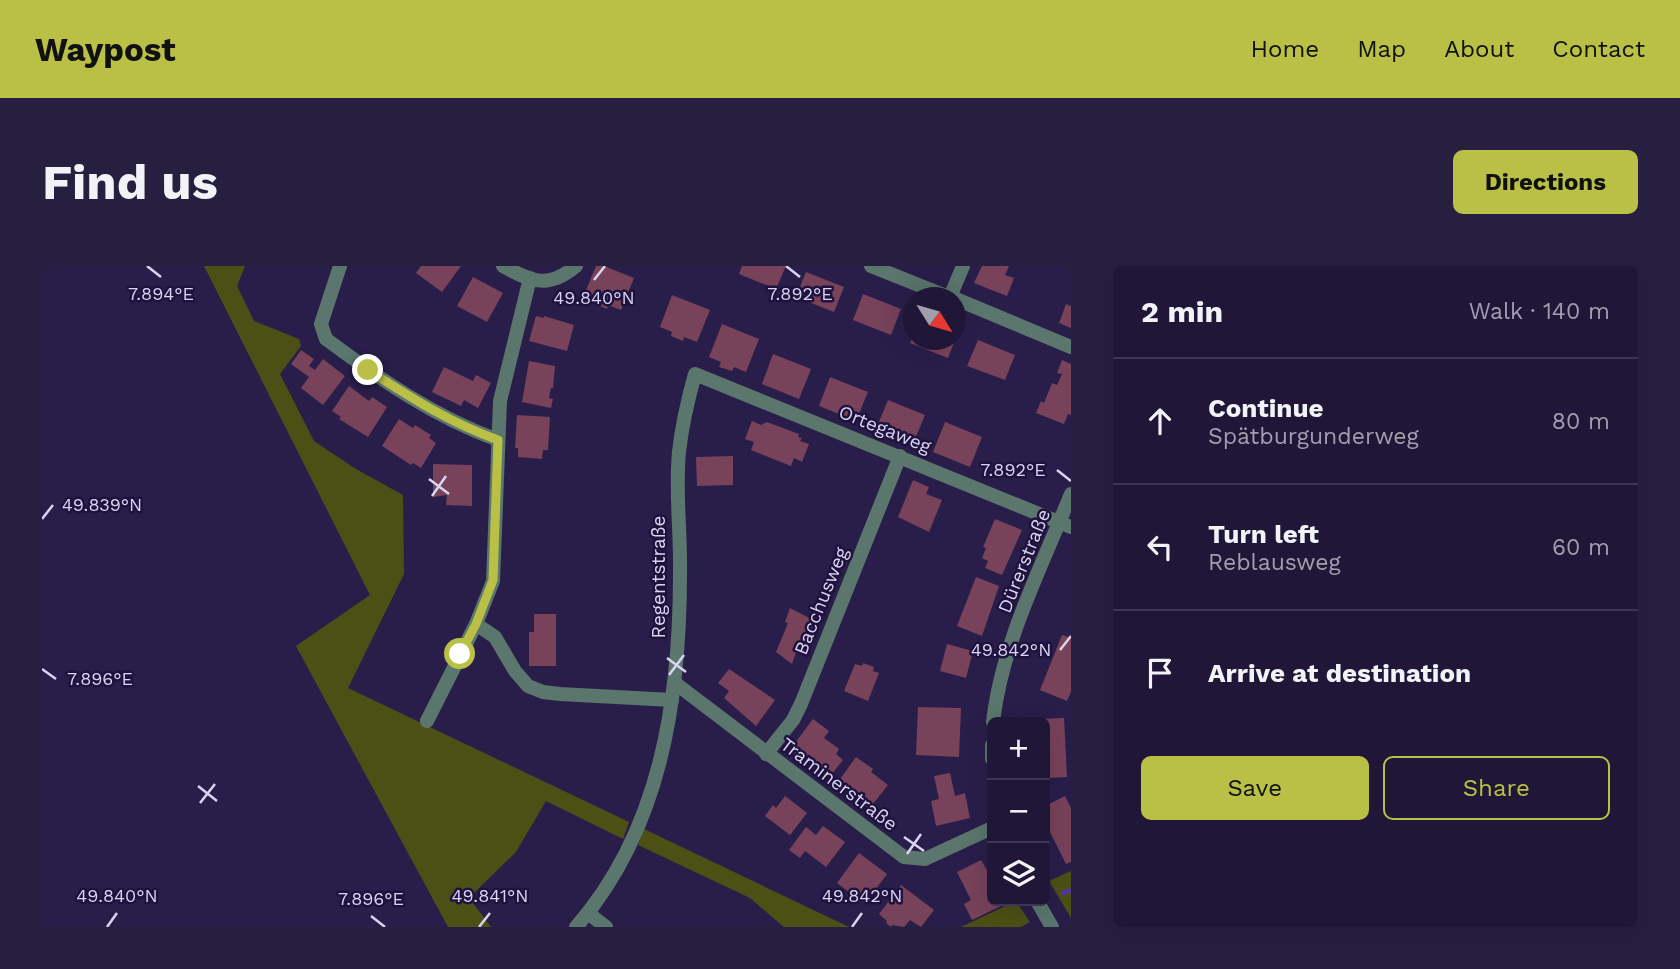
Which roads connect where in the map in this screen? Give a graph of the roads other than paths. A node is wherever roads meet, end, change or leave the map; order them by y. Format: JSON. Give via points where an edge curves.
{"nodes":[{"id":1,"x":340,"y":266,"type":"edge"},
{"id":2,"x":503,"y":266,"type":"edge"},
{"id":3,"x":576,"y":266,"type":"edge"},
{"id":4,"x":871,"y":266,"type":"edge"},
{"id":5,"x":963,"y":266,"type":"edge"},
{"id":6,"x":530,"y":278,"type":"junction"},
{"id":7,"x":924,"y":287,"type":"edge"},
{"id":8,"x":956,"y":287,"type":"edge"},
{"id":9,"x":966,"y":304,"type":"edge"},
{"id":10,"x":1071,"y":347,"type":"edge"},
{"id":11,"x":695,"y":374,"type":"joint"},
{"id":12,"x":498,"y":440,"type":"junction"},
{"id":13,"x":900,"y":456,"type":"junction"},
{"id":14,"x":1071,"y":494,"type":"edge"},
{"id":15,"x":1065,"y":524,"type":"edge"},
{"id":16,"x":476,"y":624,"type":"junction"},
{"id":17,"x":675,"y":683,"type":"junction"},
{"id":18,"x":672,"y":700,"type":"junction"},
{"id":19,"x":994,"y":717,"type":"edge"},
{"id":20,"x":427,"y":721,"type":"dead end"},
{"id":21,"x":766,"y":754,"type":"junction"},
{"id":22,"x":987,"y":830,"type":"edge"},
{"id":23,"x":1040,"y":906,"type":"edge"},
{"id":24,"x":588,"y":913,"type":"junction"},
{"id":25,"x":576,"y":927,"type":"edge"},
{"id":26,"x":606,"y":927,"type":"edge"},
{"id":27,"x":1052,"y":927,"type":"edge"}],
"edges":[{"from":1,"to":12,"type":"street","via":[[321,324],[326,339],[430,411]]},
{"from":2,"to":6,"type":"street"},
{"from":3,"to":6,"type":"street","via":[[561,279]]},
{"from":4,"to":7,"type":"street"},
{"from":5,"to":8,"type":"street"},
{"from":6,"to":12,"type":"street","via":[[500,401]]},
{"from":9,"to":10,"type":"street"},
{"from":11,"to":13,"type":"street","name":"Ortegaweg"},
{"from":11,"to":17,"type":"street","name":"Regentstraße","via":[[679,453]]},
{"from":12,"to":16,"type":"street","via":[[493,580]]},
{"from":13,"to":15,"type":"street","name":"Ortegaweg"},
{"from":13,"to":21,"type":"street","name":"Bacchusweg","via":[[801,704]]},
{"from":14,"to":15,"type":"street","name":"Dürerstraße"},
{"from":15,"to":19,"type":"street","name":"Dürerstraße","via":[[1005,663]]},
{"from":16,"to":18,"type":"street","via":[[495,637],[528,686],[560,694]]},
{"from":16,"to":20,"type":"street"},
{"from":17,"to":18,"type":"street","name":"Regentstraße"},
{"from":17,"to":21,"type":"street","name":"Traminerstraße"},
{"from":18,"to":24,"type":"street","name":"Regentstraße","via":[[656,780],[640,824],[615,874]]},
{"from":21,"to":22,"type":"street","name":"Traminerstraße","via":[[904,858],[925,859]]},
{"from":23,"to":27,"type":"street"},
{"from":24,"to":25,"type":"street","name":"Regentstraße"},
{"from":24,"to":26,"type":"street"}]}
